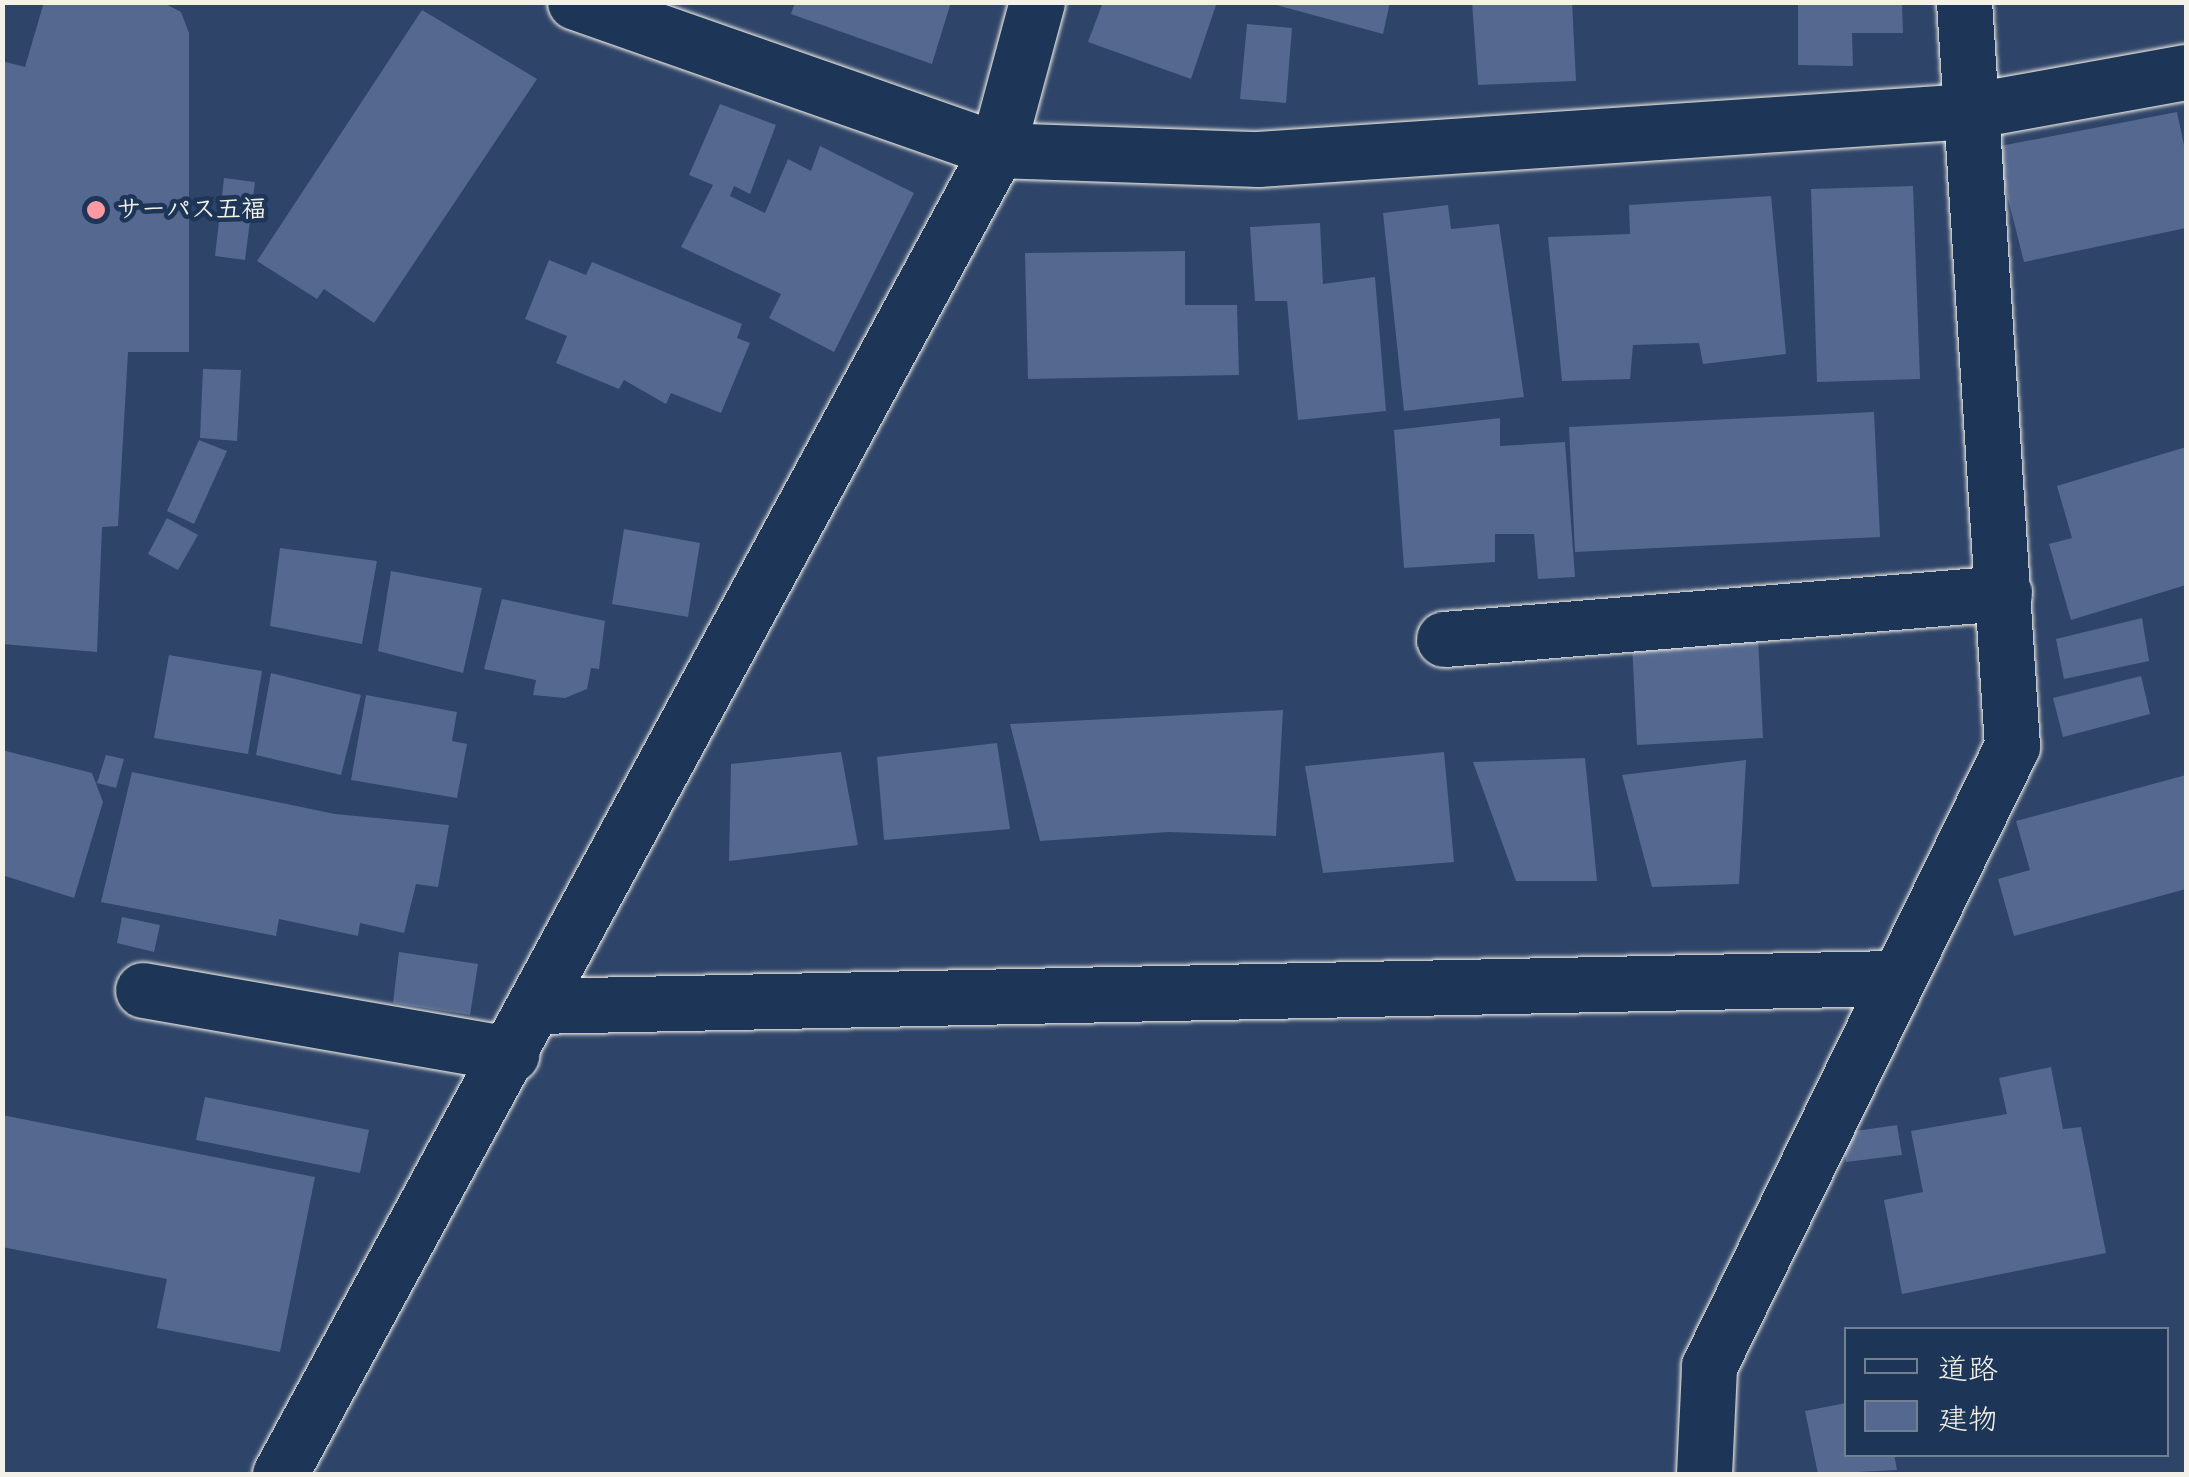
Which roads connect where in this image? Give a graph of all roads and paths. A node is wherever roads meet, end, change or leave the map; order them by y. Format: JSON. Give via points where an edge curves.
{"nodes":[{"id":1,"x":575,"y":2,"type":"edge"},
{"id":2,"x":1037,"y":2,"type":"edge"},
{"id":3,"x":1964,"y":2,"type":"edge"},
{"id":4,"x":2186,"y":72,"type":"edge"},
{"id":5,"x":1969,"y":112,"type":"junction"},
{"id":6,"x":997,"y":150,"type":"junction"},
{"id":7,"x":2004,"y":594,"type":"junction"},
{"id":8,"x":1444,"y":639,"type":"dead end"},
{"id":9,"x":1898,"y":978,"type":"junction"},
{"id":10,"x":143,"y":990,"type":"dead end"},
{"id":11,"x":535,"y":1006,"type":"junction"},
{"id":12,"x":511,"y":1054,"type":"junction"},
{"id":13,"x":280,"y":1474,"type":"edge"},
{"id":14,"x":1704,"y":1474,"type":"edge"}],
"edges":[{"from":1,"to":6,"type":"street"},
{"from":2,"to":6,"type":"street"},
{"from":3,"to":5,"type":"street"},
{"from":4,"to":5,"type":"street"},
{"from":5,"to":6,"type":"street","via":[[1258,159]]},
{"from":5,"to":7,"type":"street"},
{"from":6,"to":11,"type":"street"},
{"from":7,"to":8,"type":"street"},
{"from":7,"to":9,"type":"street","via":[[2012,746]]},
{"from":9,"to":11,"type":"street"},
{"from":9,"to":14,"type":"street","via":[[1709,1366]]},
{"from":10,"to":12,"type":"street"},
{"from":11,"to":12,"type":"street"},
{"from":12,"to":13,"type":"street"}]}
